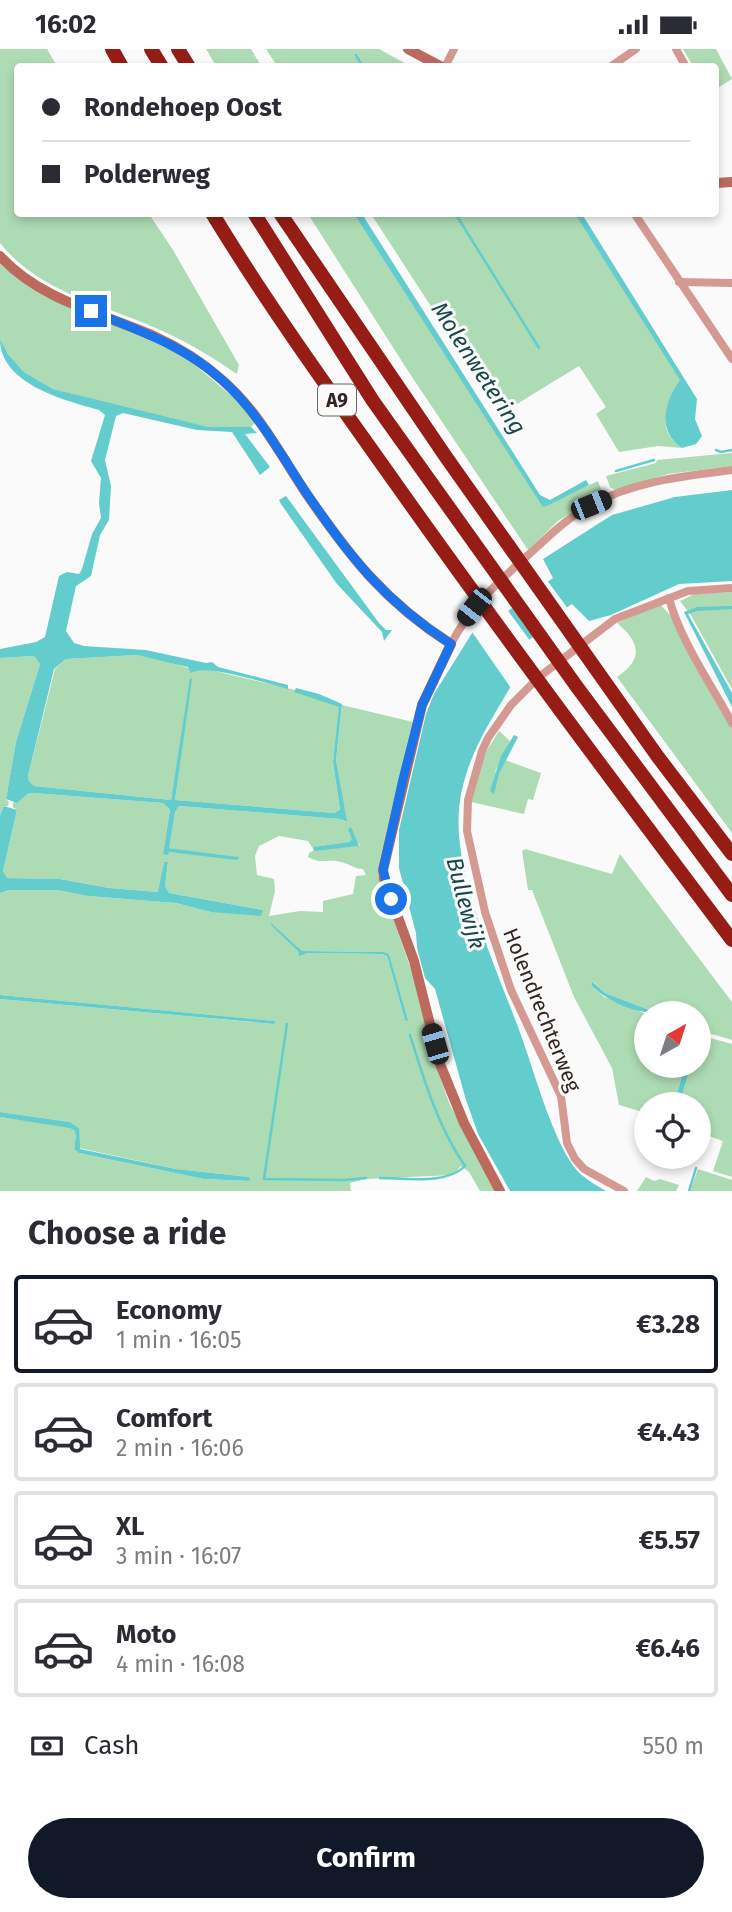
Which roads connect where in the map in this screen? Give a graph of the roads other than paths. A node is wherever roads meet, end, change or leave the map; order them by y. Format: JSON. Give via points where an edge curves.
{"nodes":[{"id":1,"x":408,"y":49,"type":"edge"},
{"id":2,"x":636,"y":49,"type":"edge"},
{"id":3,"x":435,"y":63,"type":"edge"},
{"id":4,"x":616,"y":63,"type":"edge"},
{"id":5,"x":214,"y":217,"type":"edge"},
{"id":6,"x":257,"y":217,"type":"edge"},
{"id":7,"x":283,"y":217,"type":"edge"},
{"id":8,"x":637,"y":217,"type":"edge"},
{"id":9,"x":0,"y":256,"type":"edge"},
{"id":10,"x":679,"y":282,"type":"junction"},
{"id":11,"x":732,"y":283,"type":"edge"},
{"id":12,"x":732,"y":359,"type":"edge"},
{"id":13,"x":732,"y":470,"type":"edge"},
{"id":14,"x":732,"y":588,"type":"edge"},
{"id":15,"x":669,"y":598,"type":"junction"},
{"id":16,"x":451,"y":644,"type":"junction"},
{"id":17,"x":732,"y":723,"type":"edge"},
{"id":18,"x":732,"y":854,"type":"edge"},
{"id":19,"x":732,"y":895,"type":"edge"},
{"id":20,"x":732,"y":940,"type":"edge"},
{"id":21,"x":499,"y":1191,"type":"edge"},
{"id":22,"x":624,"y":1191,"type":"edge"}],
"edges":[{"from":1,"to":3,"type":"street"},
{"from":2,"to":4,"type":"street"},
{"from":5,"to":20,"type":"highway","number":"A9","via":[[251,279],[462,578]]},
{"from":6,"to":19,"type":"highway","number":"A9","via":[[373,401]]},
{"from":7,"to":18,"type":"highway","via":[[504,539]]},
{"from":8,"to":10,"type":"street"},
{"from":9,"to":16,"type":"street","via":[[42,289],[155,337],[193,357],[222,380],[252,412],[362,570],[411,617]]},
{"from":10,"to":11,"type":"street"},
{"from":10,"to":12,"type":"street"},
{"from":13,"to":16,"type":"street","via":[[659,481],[591,505],[561,525],[489,591],[463,621]]},
{"from":14,"to":15,"type":"street","name":"Holendrechterweg","via":[[699,589]]},
{"from":15,"to":17,"type":"street"},
{"from":15,"to":22,"type":"street","name":"Holendrechterweg","via":[[607,623],[527,688],[482,751],[468,809],[467,831],[485,912],[511,990],[561,1095],[567,1143],[584,1168]]},
{"from":16,"to":21,"type":"street","via":[[422,705],[383,870],[414,961],[440,1064]]}]}
